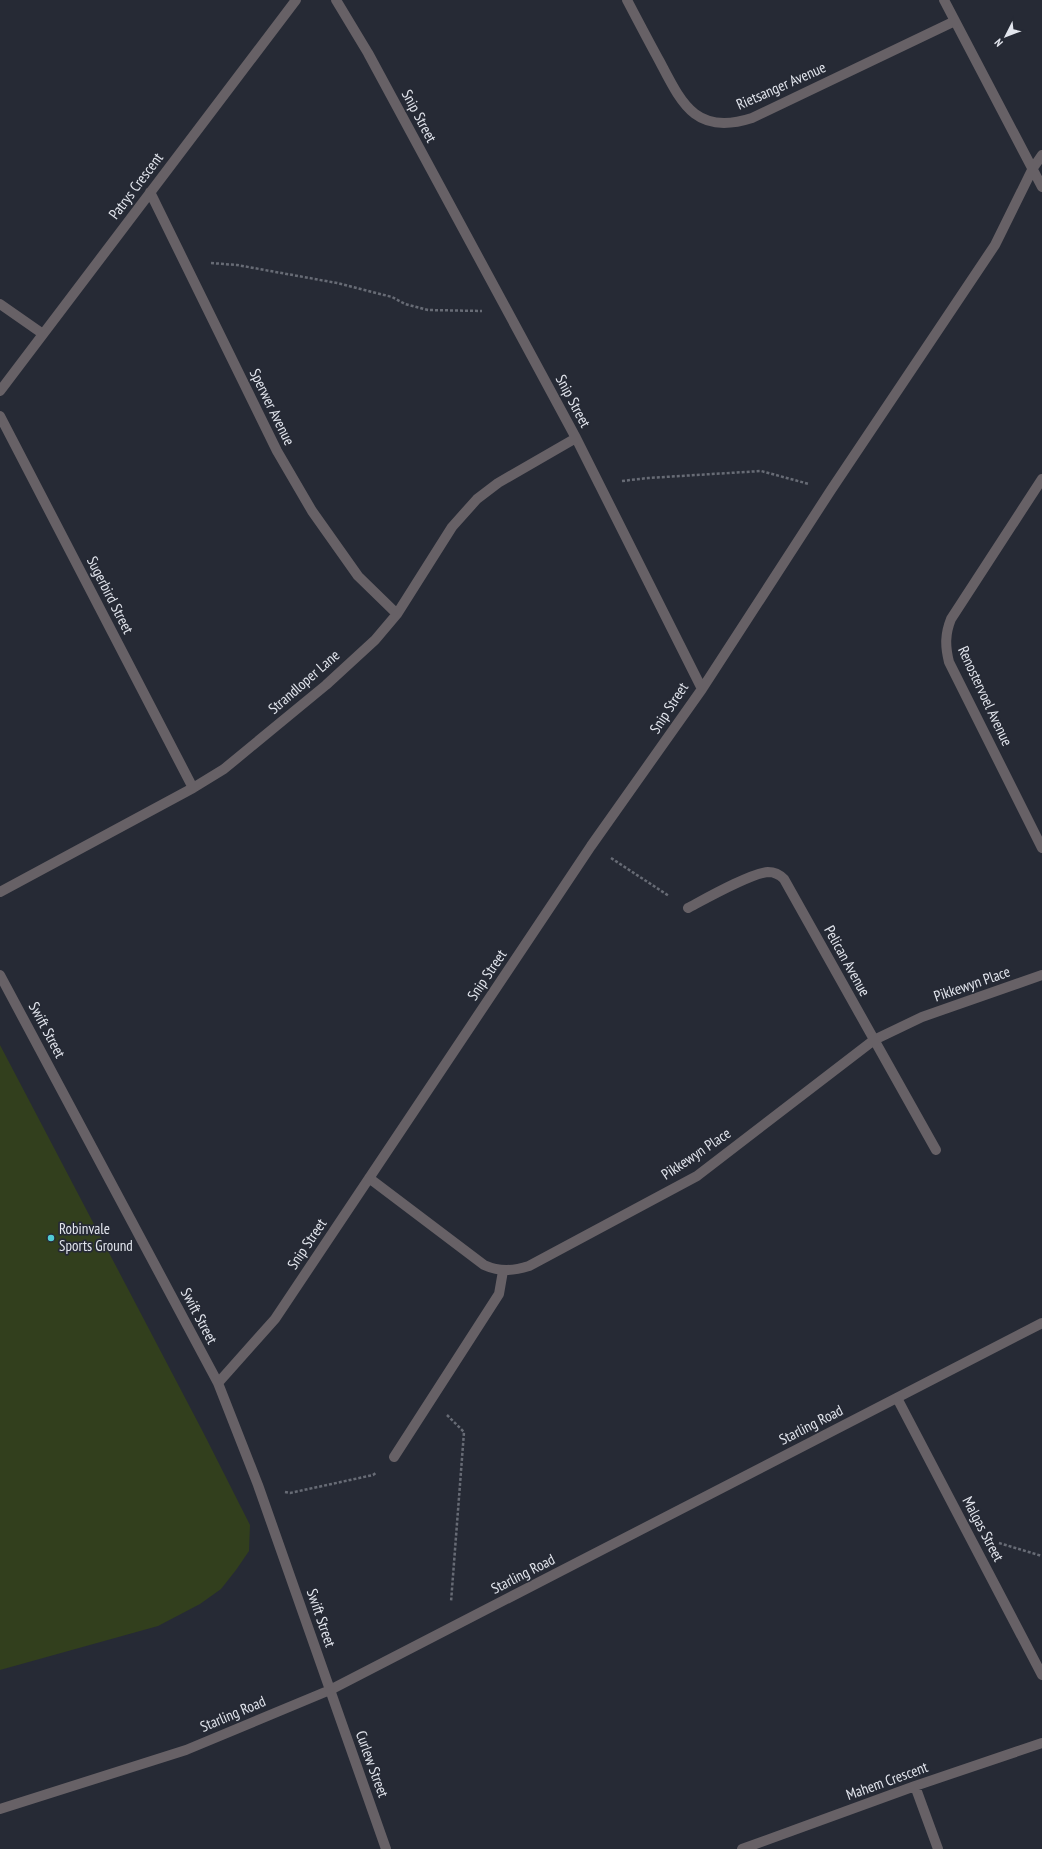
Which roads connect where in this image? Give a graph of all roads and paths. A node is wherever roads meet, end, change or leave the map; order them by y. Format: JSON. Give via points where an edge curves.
{"nodes":[{"id":1,"x":296,"y":0,"type":"edge"},
{"id":2,"x":336,"y":0,"type":"edge"},
{"id":3,"x":627,"y":0,"type":"edge"},
{"id":4,"x":944,"y":0,"type":"edge"},
{"id":5,"x":955,"y":20,"type":"junction"},
{"id":6,"x":1042,"y":155,"type":"edge"},
{"id":7,"x":1033,"y":168,"type":"junction"},
{"id":8,"x":1042,"y":188,"type":"edge"},
{"id":9,"x":150,"y":192,"type":"junction"},
{"id":10,"x":187,"y":268,"type":"junction"},
{"id":11,"x":503,"y":302,"type":"junction"},
{"id":12,"x":0,"y":304,"type":"edge"},
{"id":13,"x":43,"y":334,"type":"junction"},
{"id":14,"x":0,"y":391,"type":"edge"},
{"id":15,"x":0,"y":416,"type":"edge"},
{"id":16,"x":576,"y":438,"type":"junction"},
{"id":17,"x":1042,"y":478,"type":"edge"},
{"id":18,"x":599,"y":485,"type":"junction"},
{"id":19,"x":831,"y":490,"type":"junction"},
{"id":20,"x":397,"y":614,"type":"junction"},
{"id":21,"x":702,"y":689,"type":"junction"},
{"id":22,"x":194,"y":788,"type":"junction"},
{"id":23,"x":591,"y":846,"type":"junction"},
{"id":24,"x":1042,"y":848,"type":"edge"},
{"id":25,"x":0,"y":892,"type":"edge"},
{"id":26,"x":688,"y":908,"type":"joint"},
{"id":27,"x":0,"y":975,"type":"edge"},
{"id":28,"x":1042,"y":975,"type":"edge"},
{"id":29,"x":874,"y":1040,"type":"junction"},
{"id":30,"x":936,"y":1150,"type":"dead end"},
{"id":31,"x":369,"y":1178,"type":"junction"},
{"id":32,"x":503,"y":1271,"type":"junction"},
{"id":33,"x":1042,"y":1323,"type":"edge"},
{"id":34,"x":218,"y":1383,"type":"junction"},
{"id":35,"x":897,"y":1398,"type":"junction"},
{"id":36,"x":431,"y":1400,"type":"junction"},
{"id":37,"x":394,"y":1457,"type":"joint"},
{"id":38,"x":258,"y":1485,"type":"junction"},
{"id":39,"x":978,"y":1552,"type":"junction"},
{"id":40,"x":1042,"y":1556,"type":"edge"},
{"id":41,"x":459,"y":1624,"type":"junction"},
{"id":42,"x":1042,"y":1675,"type":"edge"},
{"id":43,"x":330,"y":1690,"type":"junction"},
{"id":44,"x":1042,"y":1744,"type":"edge"},
{"id":45,"x":915,"y":1786,"type":"junction"},
{"id":46,"x":0,"y":1809,"type":"edge"},
{"id":47,"x":386,"y":1849,"type":"edge"},
{"id":48,"x":742,"y":1849,"type":"edge"},
{"id":49,"x":938,"y":1849,"type":"edge"}],
"edges":[{"from":1,"to":9,"type":"street","name":"Patrys Crescent"},
{"from":2,"to":11,"type":"street","name":"Snip Street","via":[[368,53]]},
{"from":3,"to":5,"type":"street","name":"Rietsanger Avenue","via":[[687,109],[702,119],[721,123],[752,118]]},
{"from":4,"to":5,"type":"street"},
{"from":5,"to":7,"type":"street"},
{"from":6,"to":7,"type":"street"},
{"from":7,"to":8,"type":"street"},
{"from":7,"to":19,"type":"street","via":[[995,245]]},
{"from":9,"to":10,"type":"street","name":"Sperwer Avenue"},
{"from":9,"to":13,"type":"street","name":"Patrys Crescent"},
{"from":10,"to":11,"type":"path","via":[[197,262],[237,265],[297,275],[392,297],[405,304],[428,310],[482,311]]},
{"from":10,"to":20,"type":"street","name":"Sperwer Avenue","via":[[277,451],[312,512],[358,576]]},
{"from":11,"to":16,"type":"street","name":"Snip Street"},
{"from":12,"to":13,"type":"street"},
{"from":13,"to":14,"type":"street","name":"Patrys Crescent"},
{"from":15,"to":22,"type":"street","name":"Sugerbird Street"},
{"from":16,"to":18,"type":"street","name":"Snip Street"},
{"from":16,"to":20,"type":"street","name":"Strandloper Lane","via":[[498,483],[476,499],[452,528]]},
{"from":17,"to":24,"type":"street","name":"Renostervoel Avenue","via":[[951,619],[945,639],[949,662]]},
{"from":18,"to":19,"type":"path","via":[[648,478],[761,471]]},
{"from":18,"to":21,"type":"street","name":"Snip Street"},
{"from":19,"to":21,"type":"street"},
{"from":20,"to":22,"type":"street","name":"Strandloper Lane","via":[[375,640],[326,685],[224,769]]},
{"from":21,"to":23,"type":"street","name":"Snip Street"},
{"from":22,"to":25,"type":"street","name":"Strandloper Lane"},
{"from":23,"to":26,"type":"path"},
{"from":23,"to":31,"type":"street","name":"Snip Street"},
{"from":26,"to":29,"type":"street","name":"Pelican Avenue","via":[[758,874],[779,874]]},
{"from":27,"to":34,"type":"street","name":"Swift Street"},
{"from":28,"to":29,"type":"street","name":"Pikkewyn Place","via":[[922,1018]]},
{"from":29,"to":30,"type":"street","name":"Pelican Avenue"},
{"from":29,"to":32,"type":"street","name":"Pikkewyn Place","via":[[697,1176],[529,1266]]},
{"from":31,"to":32,"type":"street","name":"Pikkewyn Place","via":[[484,1265]]},
{"from":31,"to":34,"type":"street","name":"Snip Street","via":[[275,1319]]},
{"from":32,"to":36,"type":"street","via":[[499,1294]]},
{"from":33,"to":35,"type":"street","name":"Starling Road"},
{"from":34,"to":38,"type":"street","name":"Swift Street"},
{"from":35,"to":39,"type":"street","name":"Malgas Street"},
{"from":35,"to":41,"type":"street","name":"Starling Road"},
{"from":36,"to":37,"type":"street"},
{"from":36,"to":41,"type":"path","via":[[464,1432],[451,1602]]},
{"from":37,"to":38,"type":"path","via":[[373,1475],[290,1493]]},
{"from":38,"to":43,"type":"street","name":"Swift Street"},
{"from":39,"to":40,"type":"path","via":[[1000,1543]]},
{"from":39,"to":42,"type":"street","name":"Malgas Street"},
{"from":41,"to":43,"type":"street","name":"Starling Road"},
{"from":43,"to":46,"type":"street","name":"Starling Road","via":[[186,1750]]},
{"from":43,"to":47,"type":"street","name":"Curlew Street"},
{"from":44,"to":45,"type":"street","name":"Mahem Crescent"},
{"from":45,"to":48,"type":"street","name":"Mahem Crescent"},
{"from":45,"to":49,"type":"street"}]}
